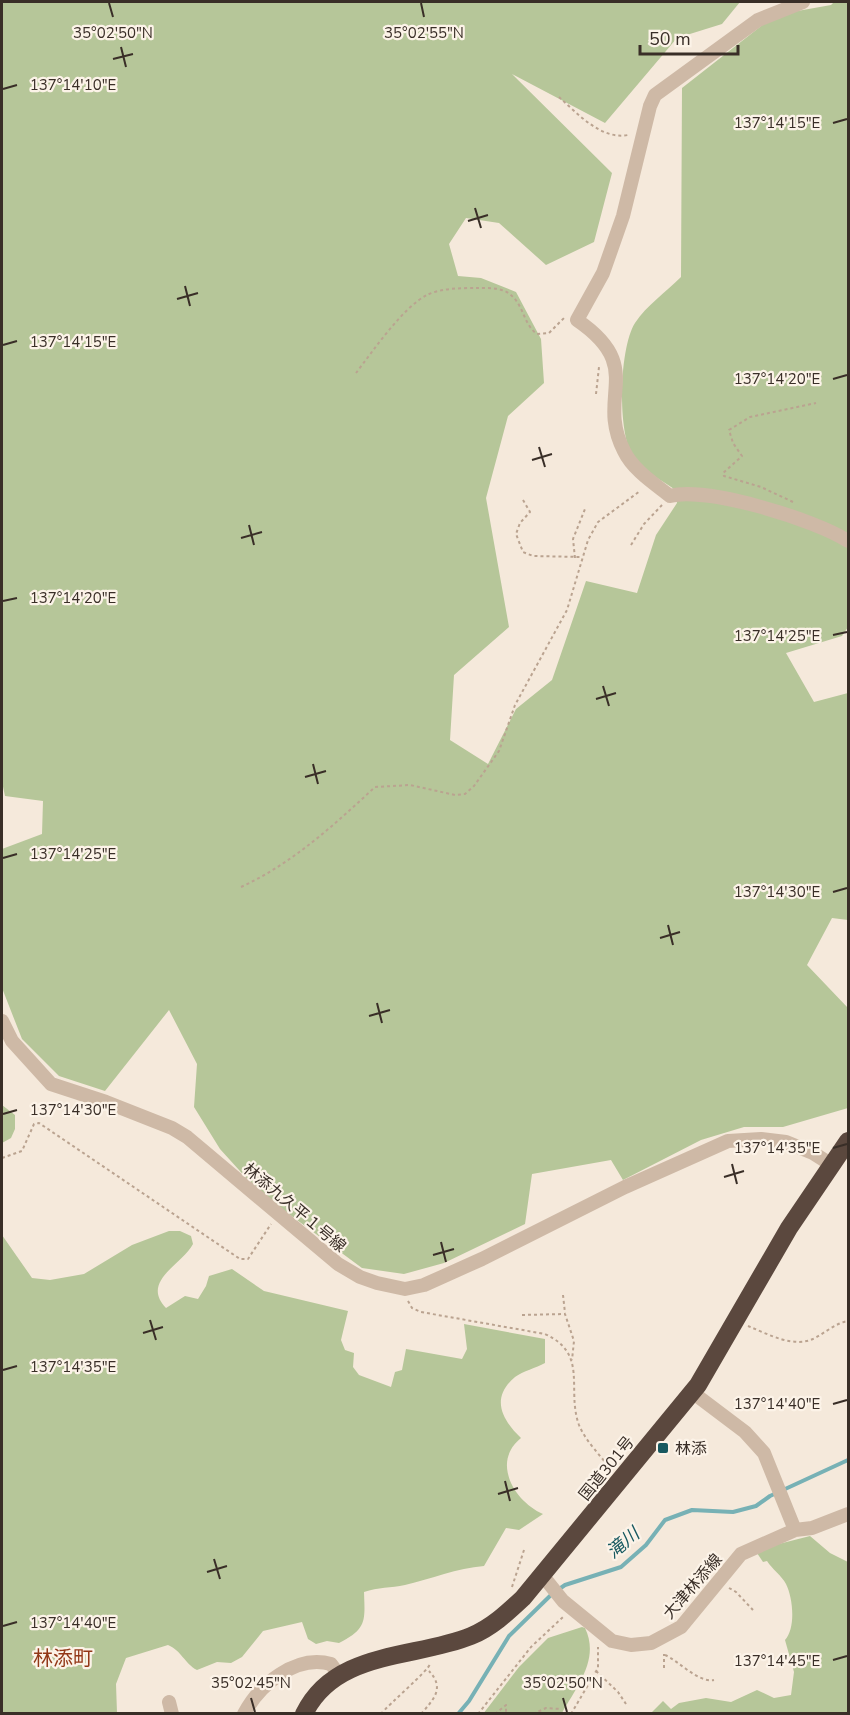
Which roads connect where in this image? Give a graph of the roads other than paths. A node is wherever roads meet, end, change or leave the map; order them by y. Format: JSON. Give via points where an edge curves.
{"nodes":[{"id":1,"x":802,"y":2,"type":"edge"},
{"id":2,"x":849,"y":541,"type":"edge"},
{"id":3,"x":2,"y":1021,"type":"edge"},
{"id":4,"x":849,"y":1141,"type":"edge"},
{"id":5,"x":832,"y":1165,"type":"junction"},
{"id":6,"x":692,"y":1392,"type":"junction"},
{"id":7,"x":849,"y":1514,"type":"edge"},
{"id":8,"x":795,"y":1530,"type":"junction"},
{"id":9,"x":548,"y":1582,"type":"junction"},
{"id":10,"x":339,"y":1676,"type":"junction"},
{"id":11,"x":244,"y":1713,"type":"edge"},
{"id":12,"x":304,"y":1713,"type":"edge"}],
"edges":[{"from":1,"to":2,"type":"street","via":[[758,20],[655,95],[623,216],[603,273],[577,320],[595,332],[613,356],[620,443],[632,463],[670,496],[691,493],[741,502],[811,524]]},
{"from":3,"to":5,"type":"street","name":"林添九久平１号線","via":[[12,1041],[51,1084],[172,1128],[331,1259],[360,1277],[405,1289],[451,1274],[625,1187],[728,1141],[786,1142]]},
{"from":4,"to":5,"type":"highway","name":"国道301号"},
{"from":5,"to":6,"type":"highway","name":"国道301号","via":[[795,1218]]},
{"from":6,"to":8,"type":"street","via":[[759,1445]]},
{"from":6,"to":9,"type":"highway","name":"国道301号","via":[[621,1480]]},
{"from":7,"to":8,"type":"street","name":"大津林添線"},
{"from":8,"to":9,"type":"street","name":"大津林添線","via":[[741,1554],[681,1627],[651,1643],[612,1641],[567,1604]]},
{"from":9,"to":10,"type":"highway","name":"国道301号","via":[[487,1628],[454,1642],[367,1662]]},
{"from":10,"to":11,"type":"street","via":[[331,1664],[317,1662],[283,1673],[260,1691]]},
{"from":10,"to":12,"type":"highway","name":"国道301号","via":[[318,1693]]}]}
